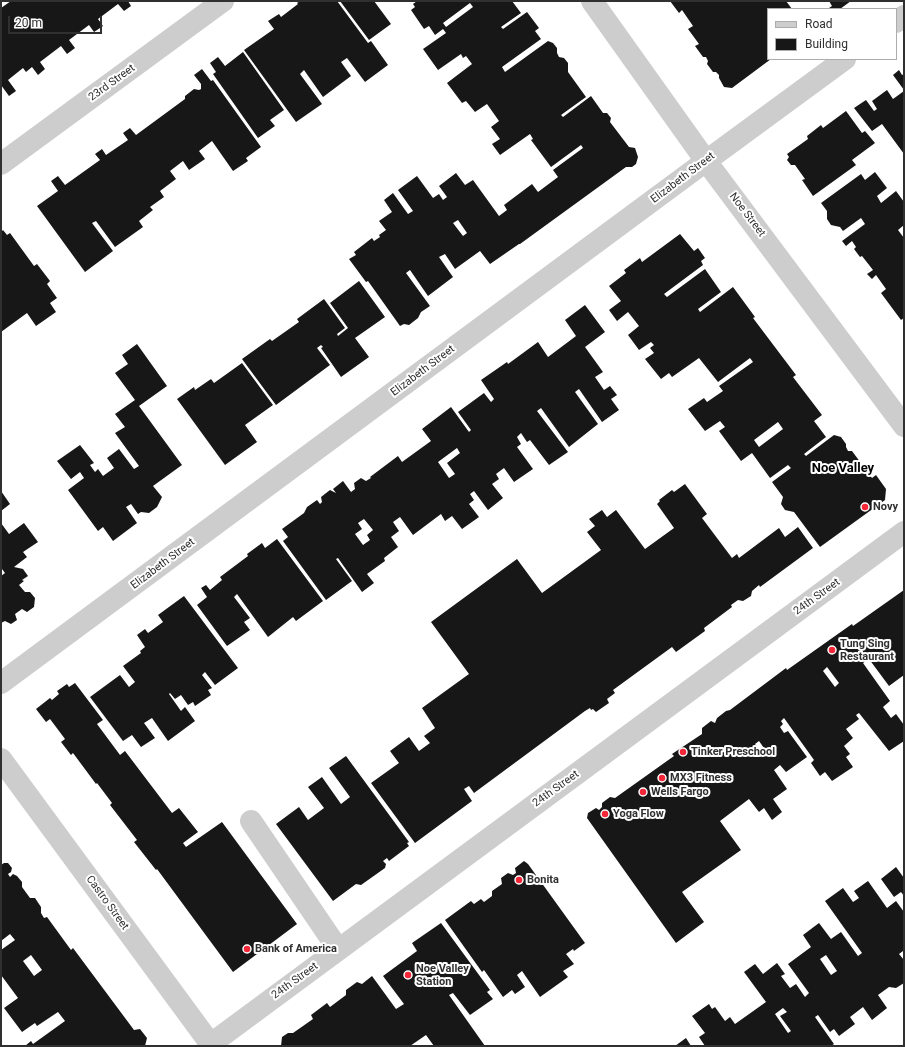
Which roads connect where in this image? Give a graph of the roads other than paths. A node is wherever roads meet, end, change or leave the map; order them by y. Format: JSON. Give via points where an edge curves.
{"nodes":[{"id":1,"x":223,"y":1,"type":"edge"},
{"id":2,"x":592,"y":1,"type":"edge"},
{"id":3,"x":845,"y":60,"type":"edge"},
{"id":4,"x":706,"y":161,"type":"junction"},
{"id":5,"x":1,"y":164,"type":"edge"},
{"id":6,"x":904,"y":426,"type":"edge"},
{"id":7,"x":904,"y":532,"type":"edge"},
{"id":8,"x":1,"y":684,"type":"edge"},
{"id":9,"x":1,"y":759,"type":"edge"},
{"id":10,"x":251,"y":821,"type":"dead end"},
{"id":11,"x":338,"y":949,"type":"junction"},
{"id":12,"x":210,"y":1045,"type":"edge"}],
"edges":[{"from":1,"to":5,"type":"street","name":"23rd Street"},
{"from":2,"to":4,"type":"street","name":"Noe Street"},
{"from":3,"to":4,"type":"street","name":"Elizabeth Street"},
{"from":4,"to":6,"type":"street","name":"Noe Street"},
{"from":4,"to":8,"type":"street","name":"Elizabeth Street"},
{"from":7,"to":11,"type":"street","name":"24th Street"},
{"from":9,"to":12,"type":"street","name":"Castro Street"},
{"from":10,"to":11,"type":"street"},
{"from":11,"to":12,"type":"street","name":"24th Street"}]}
